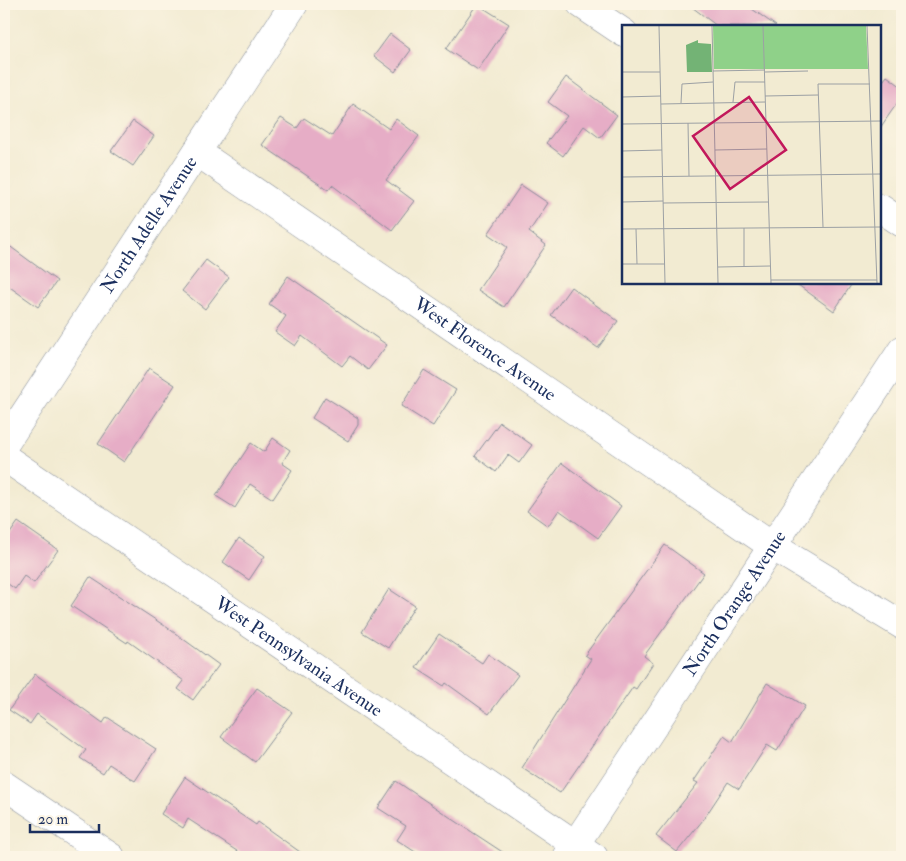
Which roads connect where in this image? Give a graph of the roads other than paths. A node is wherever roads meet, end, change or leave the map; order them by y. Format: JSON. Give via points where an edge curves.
{"nodes":[{"id":1,"x":294,"y":4,"type":"edge"},
{"id":2,"x":581,"y":4,"type":"edge"},
{"id":3,"x":622,"y":32,"type":"edge"},
{"id":4,"x":196,"y":152,"type":"junction"},
{"id":5,"x":881,"y":209,"type":"edge"},
{"id":6,"x":902,"y":223,"type":"edge"},
{"id":7,"x":902,"y":350,"type":"edge"},
{"id":8,"x":4,"y":445,"type":"edge"},
{"id":9,"x":4,"y":457,"type":"edge"},
{"id":10,"x":772,"y":546,"type":"junction"},
{"id":11,"x":902,"y":625,"type":"edge"},
{"id":12,"x":4,"y":785,"type":"edge"},
{"id":13,"x":578,"y":853,"type":"edge"},
{"id":14,"x":111,"y":857,"type":"edge"}],
"edges":[{"from":1,"to":4,"type":"street","name":"North Adelle Avenue"},
{"from":2,"to":3,"type":"street"},
{"from":4,"to":8,"type":"street","name":"North Adelle Avenue"},
{"from":4,"to":10,"type":"street","name":"West Florence Avenue"},
{"from":5,"to":6,"type":"street"},
{"from":7,"to":10,"type":"street","name":"North Orange Avenue"},
{"from":9,"to":13,"type":"street","name":"West Pennsylvania Avenue"},
{"from":10,"to":11,"type":"street","name":"West Florence Avenue"},
{"from":10,"to":13,"type":"street","name":"North Orange Avenue"},
{"from":12,"to":14,"type":"street"}]}
